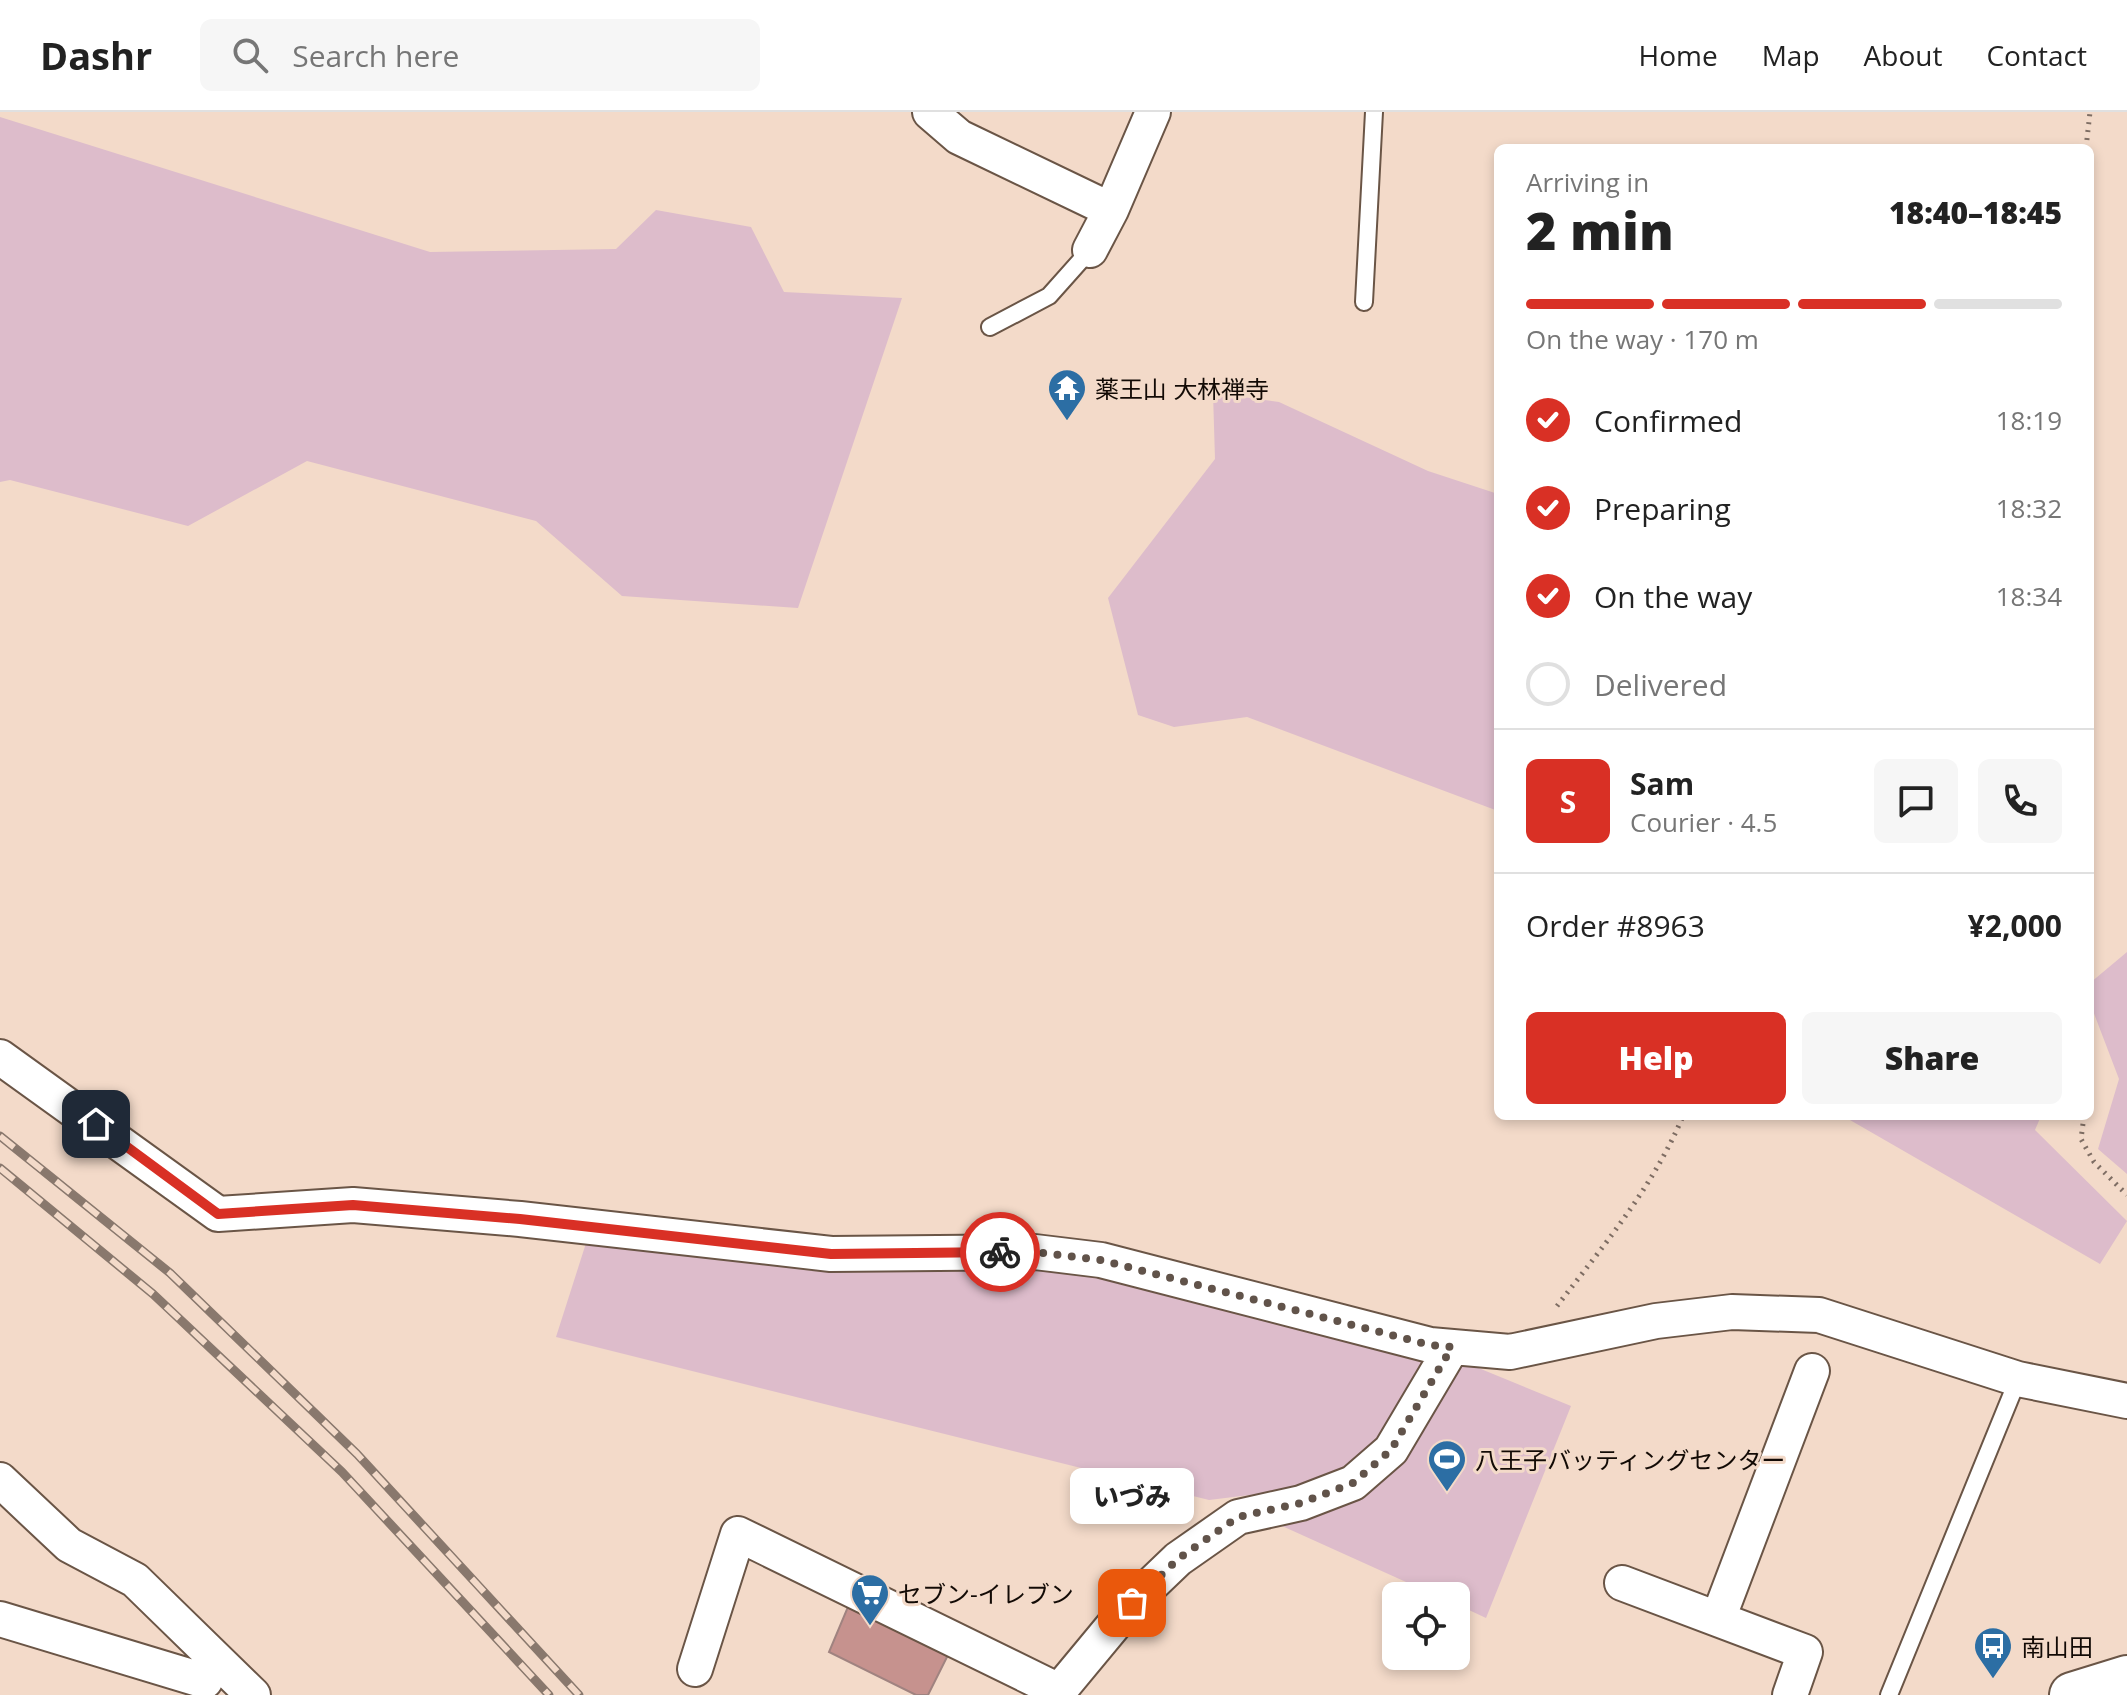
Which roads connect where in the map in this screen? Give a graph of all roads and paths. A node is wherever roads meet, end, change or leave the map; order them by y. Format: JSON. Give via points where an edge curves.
{"nodes":[{"id":1,"x":930,"y":112,"type":"edge"},
{"id":2,"x":1153,"y":112,"type":"edge"},
{"id":3,"x":1374,"y":112,"type":"edge"},
{"id":4,"x":2090,"y":112,"type":"edge"},
{"id":5,"x":2086,"y":144,"type":"edge"},
{"id":6,"x":1111,"y":210,"type":"junction"},
{"id":7,"x":1090,"y":250,"type":"joint"},
{"id":8,"x":1364,"y":302,"type":"dead end"},
{"id":9,"x":990,"y":327,"type":"dead end"},
{"id":10,"x":0,"y":1057,"type":"edge"},
{"id":11,"x":1681,"y":1120,"type":"edge"},
{"id":12,"x":2083,"y":1120,"type":"edge"},
{"id":13,"x":2127,"y":1195,"type":"edge"},
{"id":14,"x":1452,"y":1347,"type":"junction"},
{"id":15,"x":1522,"y":1351,"type":"junction"},
{"id":16,"x":1812,"y":1371,"type":"dead end"},
{"id":17,"x":2018,"y":1379,"type":"junction"},
{"id":18,"x":2127,"y":1401,"type":"edge"},
{"id":19,"x":0,"y":1480,"type":"edge"},
{"id":20,"x":1622,"y":1583,"type":"dead end"},
{"id":21,"x":0,"y":1619,"type":"edge"},
{"id":22,"x":1718,"y":1619,"type":"junction"},
{"id":23,"x":205,"y":1647,"type":"junction"},
{"id":24,"x":695,"y":1669,"type":"dead end"},
{"id":25,"x":2127,"y":1678,"type":"edge"},
{"id":26,"x":205,"y":1688,"type":"edge"},
{"id":27,"x":1059,"y":1693,"type":"edge"},
{"id":28,"x":253,"y":1695,"type":"edge"},
{"id":29,"x":1790,"y":1695,"type":"edge"},
{"id":30,"x":1889,"y":1695,"type":"edge"},
{"id":31,"x":2072,"y":1695,"type":"edge"}],
"edges":[{"from":1,"to":6,"type":"street","via":[[959,137]]},
{"from":2,"to":6,"type":"street"},
{"from":3,"to":8,"type":"lane"},
{"from":4,"to":5,"type":"path"},
{"from":6,"to":7,"type":"street"},
{"from":7,"to":9,"type":"lane","via":[[1049,296]]},
{"from":10,"to":14,"type":"street","via":[[218,1214],[353,1205],[831,1254],[1035,1252],[1101,1260]]},
{"from":11,"to":15,"type":"path","via":[[1631,1211]]},
{"from":12,"to":13,"type":"path","via":[[2081,1139],[2094,1162]]},
{"from":14,"to":15,"type":"street"},
{"from":14,"to":27,"type":"street","via":[[1391,1450],[1353,1483],[1301,1503],[1238,1517],[1178,1559],[1132,1603]]},
{"from":15,"to":17,"type":"street","via":[[1672,1319],[1732,1312],[1819,1315]]},
{"from":16,"to":22,"type":"street"},
{"from":17,"to":18,"type":"street"},
{"from":17,"to":30,"type":"lane"},
{"from":19,"to":23,"type":"street","via":[[69,1545],[135,1580]]},
{"from":20,"to":22,"type":"street"},
{"from":21,"to":26,"type":"street"},
{"from":22,"to":29,"type":"street","via":[[1805,1652]]},
{"from":23,"to":26,"type":"street"},
{"from":23,"to":28,"type":"street"},
{"from":24,"to":27,"type":"street","via":[[738,1534]]},
{"from":25,"to":31,"type":"main road"}]}
